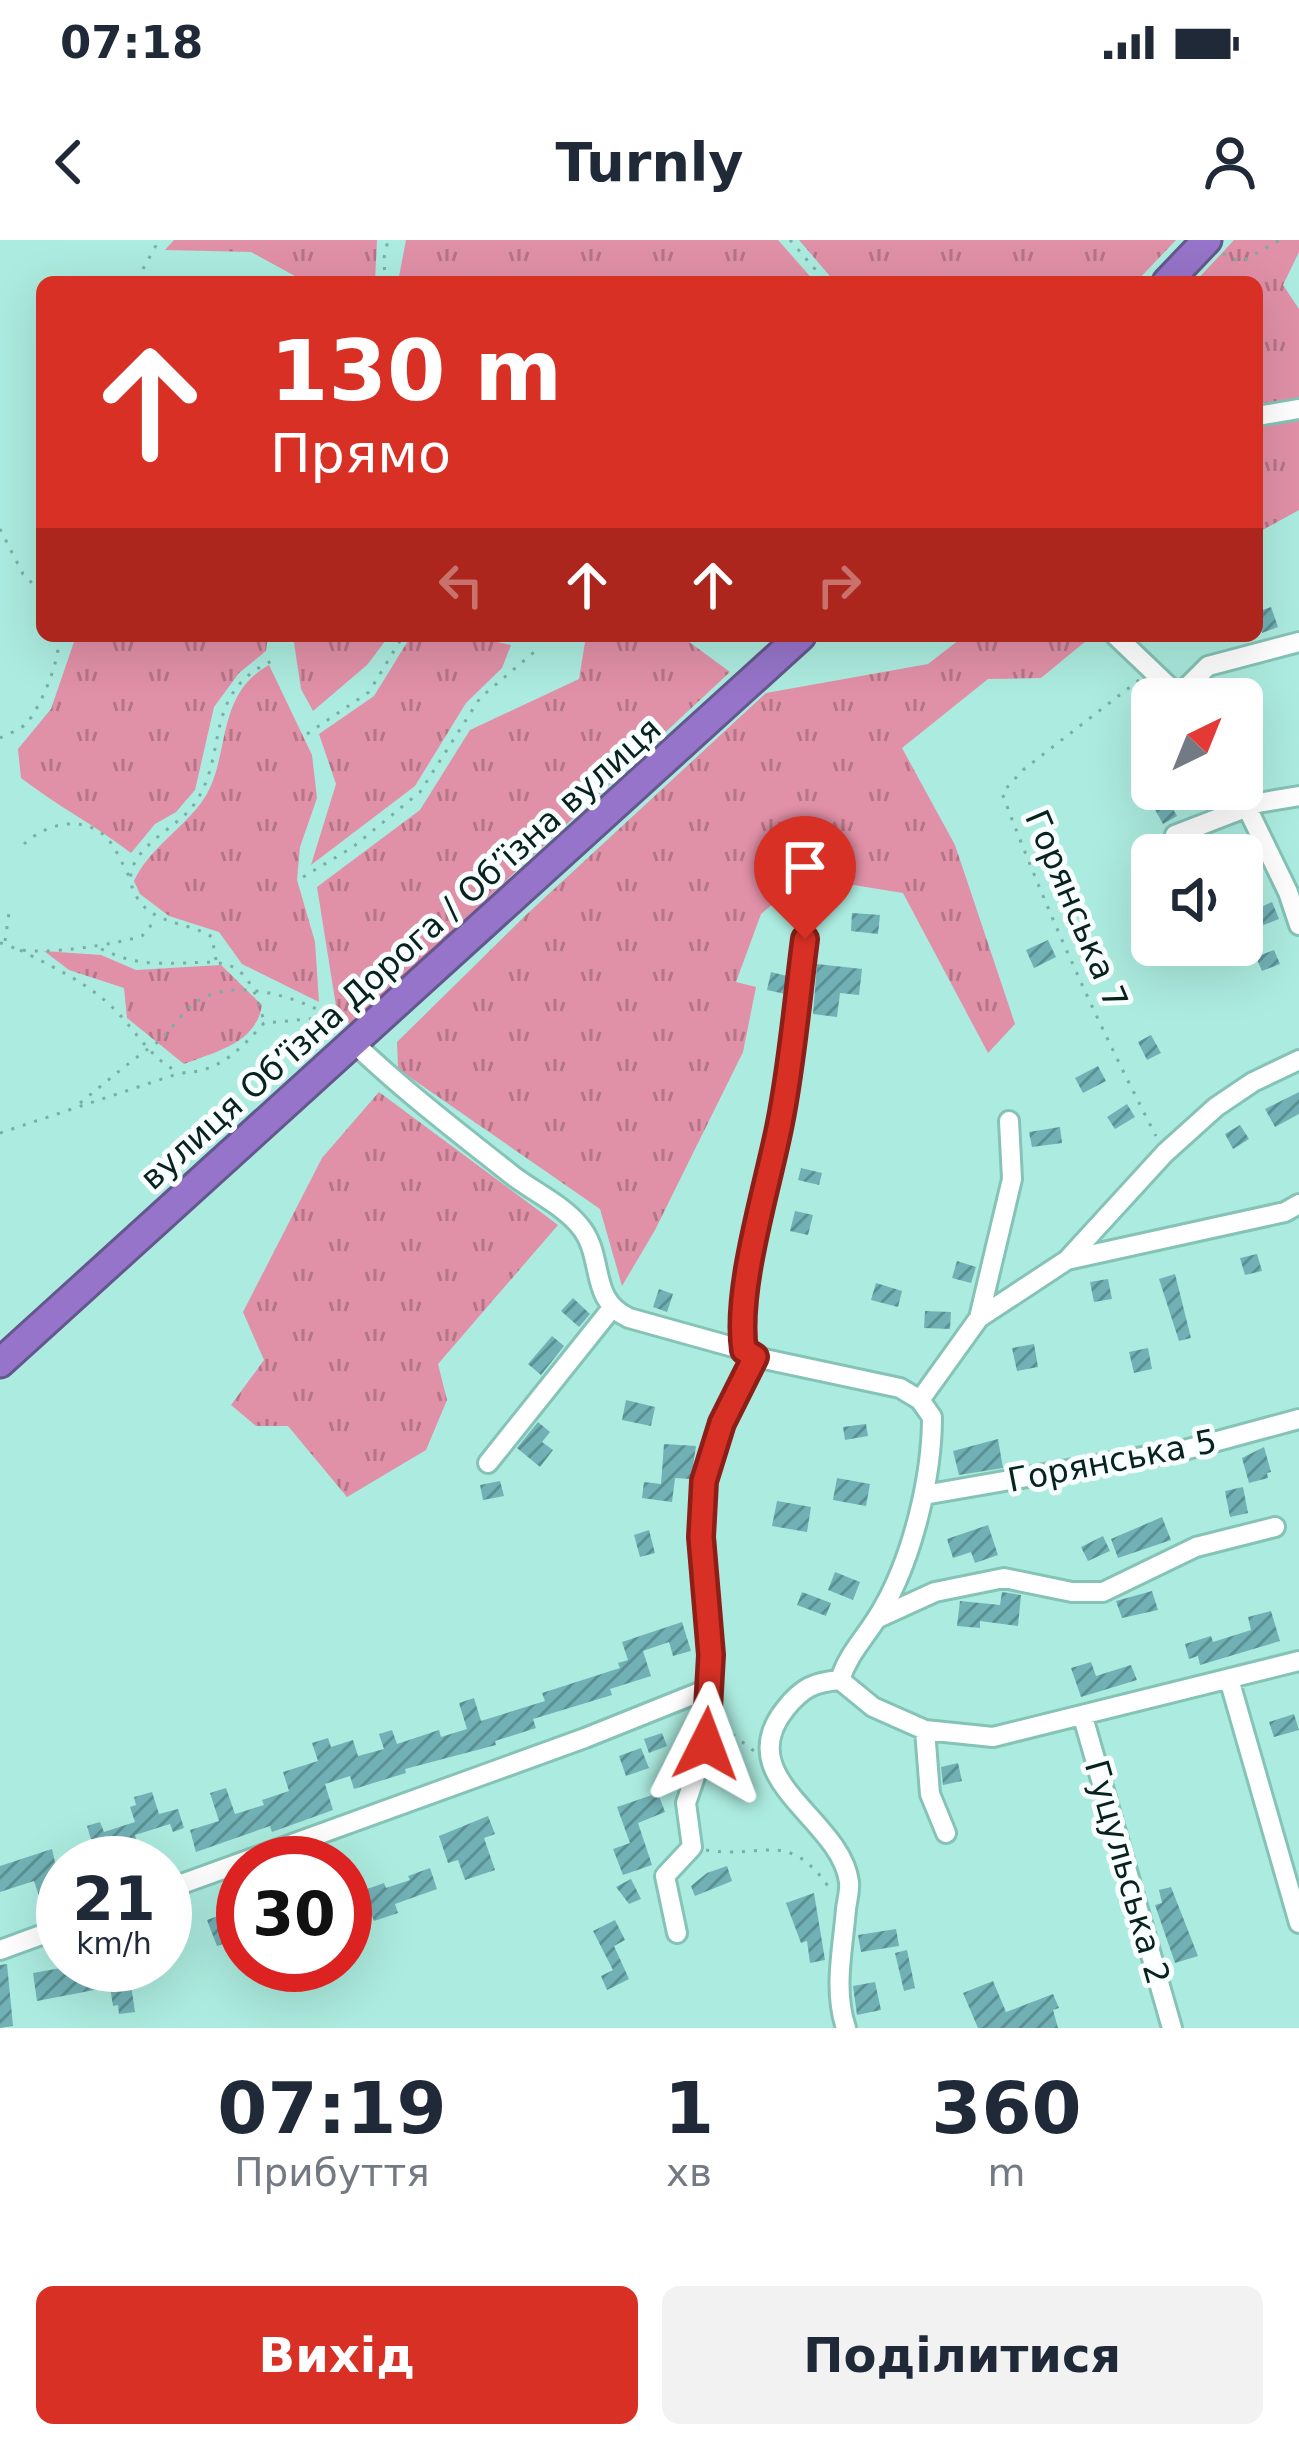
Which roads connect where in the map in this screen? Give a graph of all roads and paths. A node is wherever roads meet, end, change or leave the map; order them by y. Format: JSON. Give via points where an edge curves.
{"nodes":[{"id":1,"x":159,"y":240,"type":"edge"},
{"id":2,"x":388,"y":240,"type":"edge"},
{"id":3,"x":790,"y":240,"type":"edge"},
{"id":4,"x":1280,"y":240,"type":"edge"},
{"id":5,"x":1204,"y":242,"type":"edge"},
{"id":6,"x":143,"y":269,"type":"dead end"},
{"id":7,"x":385,"y":276,"type":"edge"},
{"id":8,"x":821,"y":276,"type":"edge"},
{"id":9,"x":1173,"y":276,"type":"edge"},
{"id":10,"x":1299,"y":409,"type":"edge"},
{"id":11,"x":1263,"y":415,"type":"edge"},
{"id":12,"x":0,"y":529,"type":"edge"},
{"id":13,"x":36,"y":587,"type":"edge"},
{"id":14,"x":60,"y":642,"type":"edge"},
{"id":15,"x":399,"y":642,"type":"edge"},
{"id":16,"x":794,"y":642,"type":"edge"},
{"id":17,"x":1123,"y":642,"type":"edge"},
{"id":18,"x":1299,"y":642,"type":"edge"},
{"id":19,"x":540,"y":647,"type":"dead end"},
{"id":20,"x":276,"y":659,"type":"dead end"},
{"id":21,"x":1152,"y":668,"type":"junction"},
{"id":22,"x":1162,"y":678,"type":"edge"},
{"id":23,"x":1198,"y":678,"type":"edge"},
{"id":24,"x":307,"y":734,"type":"dead end"},
{"id":25,"x":0,"y":738,"type":"edge"},
{"id":26,"x":1299,"y":796,"type":"edge"},
{"id":27,"x":1263,"y":797,"type":"edge"},
{"id":28,"x":1221,"y":810,"type":"edge"},
{"id":29,"x":1249,"y":810,"type":"edge"},
{"id":30,"x":1177,"y":834,"type":"edge"},
{"id":31,"x":24,"y":844,"type":"dead end"},
{"id":32,"x":304,"y":877,"type":"dead end"},
{"id":33,"x":131,"y":880,"type":"junction"},
{"id":34,"x":9,"y":913,"type":"dead end"},
{"id":35,"x":157,"y":918,"type":"junction"},
{"id":36,"x":1299,"y":925,"type":"edge"},
{"id":37,"x":805,"y":939,"type":"dead end"},
{"id":38,"x":2,"y":942,"type":"edge"},
{"id":39,"x":20,"y":950,"type":"junction"},
{"id":40,"x":101,"y":950,"type":"junction"},
{"id":41,"x":216,"y":960,"type":"junction"},
{"id":42,"x":256,"y":992,"type":"junction"},
{"id":43,"x":264,"y":1023,"type":"junction"},
{"id":44,"x":356,"y":1044,"type":"junction"},
{"id":45,"x":146,"y":1048,"type":"junction"},
{"id":46,"x":1299,"y":1060,"type":"edge"},
{"id":47,"x":181,"y":1073,"type":"junction"},
{"id":48,"x":78,"y":1105,"type":"junction"},
{"id":49,"x":1009,"y":1121,"type":"dead end"},
{"id":50,"x":0,"y":1133,"type":"edge"},
{"id":51,"x":1165,"y":1154,"type":"junction"},
{"id":52,"x":1299,"y":1204,"type":"edge"},
{"id":53,"x":1067,"y":1260,"type":"junction"},
{"id":54,"x":612,"y":1308,"type":"junction"},
{"id":55,"x":979,"y":1318,"type":"junction"},
{"id":56,"x":750,"y":1354,"type":"junction"},
{"id":57,"x":0,"y":1363,"type":"edge"},
{"id":58,"x":920,"y":1400,"type":"junction"},
{"id":59,"x":1299,"y":1419,"type":"edge"},
{"id":60,"x":488,"y":1463,"type":"dead end"},
{"id":61,"x":924,"y":1496,"type":"junction"},
{"id":62,"x":1275,"y":1527,"type":"dead end"},
{"id":63,"x":878,"y":1618,"type":"junction"},
{"id":64,"x":1299,"y":1660,"type":"edge"},
{"id":65,"x":1229,"y":1679,"type":"junction"},
{"id":66,"x":840,"y":1680,"type":"junction"},
{"id":67,"x":710,"y":1688,"type":"junction"},
{"id":68,"x":709,"y":1713,"type":"junction"},
{"id":69,"x":1083,"y":1717,"type":"junction"},
{"id":70,"x":925,"y":1730,"type":"junction"},
{"id":71,"x":771,"y":1761,"type":"junction"},
{"id":72,"x":946,"y":1833,"type":"dead end"},
{"id":73,"x":692,"y":1847,"type":"junction"},
{"id":74,"x":192,"y":1880,"type":"edge"},
{"id":75,"x":846,"y":1918,"type":"junction"},
{"id":76,"x":1299,"y":1923,"type":"edge"},
{"id":77,"x":677,"y":1933,"type":"dead end"},
{"id":78,"x":36,"y":1937,"type":"edge"},
{"id":79,"x":0,"y":1950,"type":"edge"},
{"id":80,"x":846,"y":2028,"type":"edge"},
{"id":81,"x":1172,"y":2028,"type":"edge"}],
"edges":[{"from":1,"to":6,"type":"path"},
{"from":2,"to":7,"type":"path"},
{"from":3,"to":8,"type":"path"},
{"from":4,"to":5,"type":"path","via":[[1241,262]]},
{"from":5,"to":9,"type":"highway"},
{"from":10,"to":11,"type":"street"},
{"from":12,"to":13,"type":"path"},
{"from":14,"to":25,"type":"path","via":[[26,725]]},
{"from":15,"to":24,"type":"path","via":[[369,692]]},
{"from":16,"to":44,"type":"highway","name":"вулиця Обʼїзна Дорога / Обʼїзна вулиця"},
{"from":17,"to":21,"type":"street"},
{"from":18,"to":23,"type":"street","via":[[1208,667]]},
{"from":19,"to":32,"type":"path","via":[[480,698],[420,792]]},
{"from":20,"to":33,"type":"path","via":[[251,669],[228,701],[192,807],[149,843]]},
{"from":21,"to":22,"type":"street"},
{"from":21,"to":51,"type":"path","name":"Горянська 7","via":[[1002,793],[1037,886]]},
{"from":26,"to":27,"type":"street"},
{"from":28,"to":30,"type":"street"},
{"from":29,"to":36,"type":"street"},
{"from":31,"to":33,"type":"path","via":[[41,828],[75,823],[105,836]]},
{"from":33,"to":35,"type":"path"},
{"from":34,"to":38,"type":"path"},
{"from":35,"to":40,"type":"path","via":[[142,937]]},
{"from":35,"to":41,"type":"path","via":[[212,937]]},
{"from":37,"to":56,"type":"street","via":[[741,1332]]},
{"from":38,"to":39,"type":"path"},
{"from":39,"to":40,"type":"path"},
{"from":39,"to":45,"type":"path","via":[[88,987]]},
{"from":40,"to":41,"type":"path","via":[[159,964]]},
{"from":41,"to":42,"type":"path"},
{"from":42,"to":43,"type":"path"},
{"from":42,"to":43,"type":"path","via":[[332,1017]]},
{"from":42,"to":45,"type":"path","via":[[226,989],[196,1001]]},
{"from":43,"to":47,"type":"path","via":[[234,1056],[202,1073]]},
{"from":44,"to":54,"type":"street","via":[[578,1223]]},
{"from":44,"to":57,"type":"highway","name":"вулиця Обʼїзна Дорога / Обʼїзна вулиця"},
{"from":45,"to":47,"type":"path"},
{"from":45,"to":48,"type":"path"},
{"from":46,"to":51,"type":"street","via":[[1216,1107]]},
{"from":47,"to":48,"type":"path"},
{"from":48,"to":50,"type":"path"},
{"from":49,"to":55,"type":"street","via":[[1012,1179]]},
{"from":51,"to":53,"type":"street"},
{"from":52,"to":53,"type":"street"},
{"from":53,"to":55,"type":"street"},
{"from":54,"to":56,"type":"street"},
{"from":54,"to":60,"type":"street"},
{"from":55,"to":58,"type":"street"},
{"from":56,"to":58,"type":"street","via":[[900,1388]]},
{"from":56,"to":67,"type":"street","via":[[704,1481]]},
{"from":58,"to":61,"type":"street","via":[[932,1417]]},
{"from":59,"to":61,"type":"street","name":"Горянська 5","via":[[1189,1449]]},
{"from":61,"to":63,"type":"street"},
{"from":62,"to":63,"type":"street","via":[[1196,1546],[1103,1592],[1004,1578],[934,1592]]},
{"from":63,"to":66,"type":"street"},
{"from":64,"to":65,"type":"street"},
{"from":65,"to":69,"type":"street"},
{"from":65,"to":76,"type":"street"},
{"from":66,"to":70,"type":"street","via":[[873,1707]]},
{"from":66,"to":71,"type":"street","via":[[814,1682],[797,1694],[779,1716]]},
{"from":67,"to":68,"type":"street"},
{"from":67,"to":74,"type":"street"},
{"from":68,"to":71,"type":"path"},
{"from":68,"to":73,"type":"street","via":[[686,1803]]},
{"from":69,"to":70,"type":"street","via":[[993,1737]]},
{"from":69,"to":81,"type":"street","name":"Гуцульська 2"},
{"from":70,"to":72,"type":"street","via":[[930,1794]]},
{"from":71,"to":75,"type":"street","via":[[841,1858]]},
{"from":73,"to":75,"type":"path","via":[[784,1849],[823,1879]]},
{"from":73,"to":77,"type":"street","via":[[665,1876]]},
{"from":75,"to":80,"type":"street","via":[[838,1989]]},
{"from":78,"to":79,"type":"street"}]}
